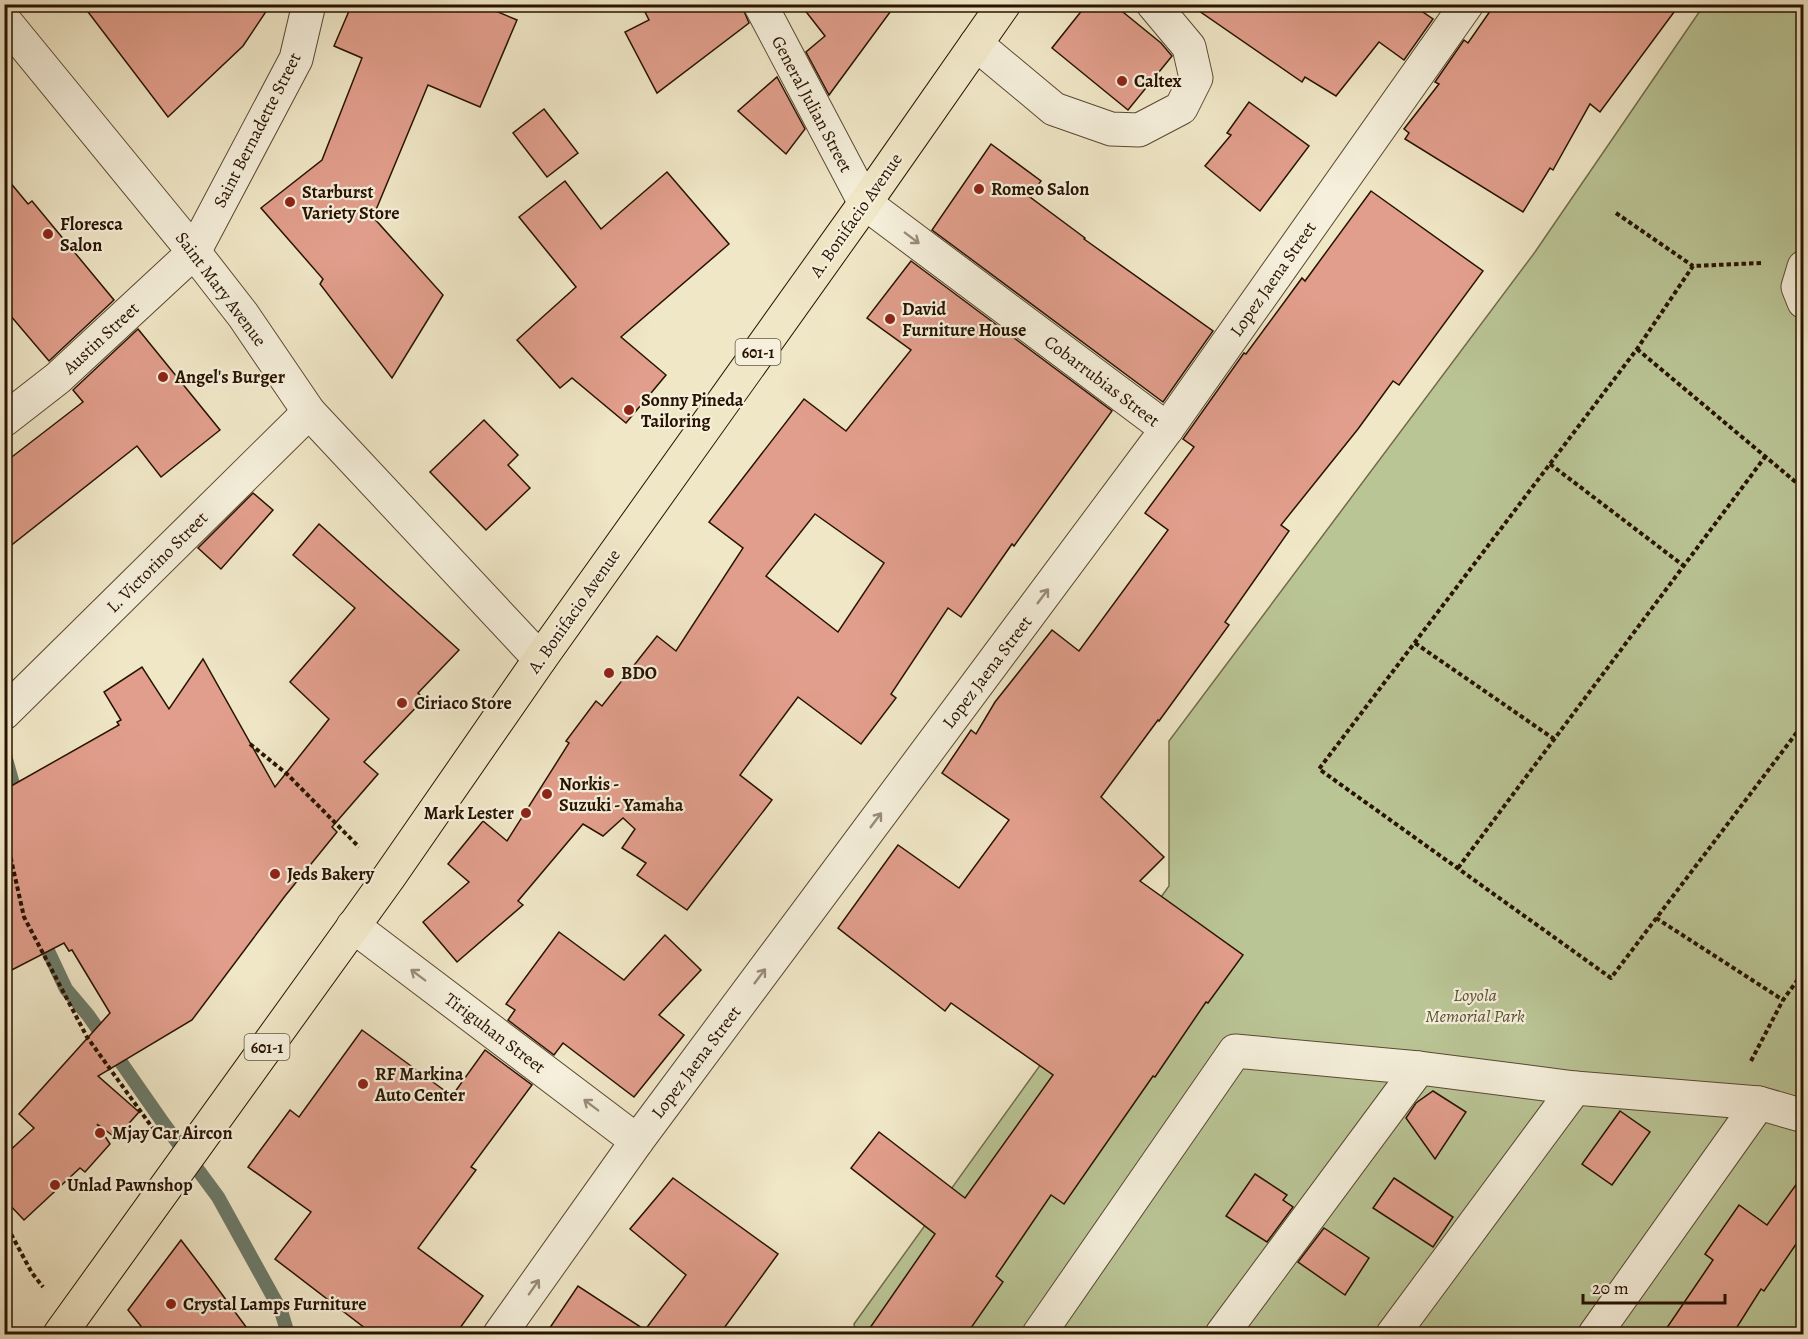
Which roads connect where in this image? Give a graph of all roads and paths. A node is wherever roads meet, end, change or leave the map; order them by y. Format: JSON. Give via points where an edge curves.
{"nodes":[{"id":1,"x":309,"y":4,"type":"edge"},
{"id":2,"x":760,"y":4,"type":"edge"},
{"id":3,"x":1004,"y":4,"type":"edge"},
{"id":4,"x":1153,"y":4,"type":"edge"},
{"id":5,"x":1467,"y":4,"type":"edge"},
{"id":6,"x":4,"y":20,"type":"edge"},
{"id":7,"x":976,"y":44,"type":"junction"},
{"id":8,"x":865,"y":203,"type":"junction"},
{"id":9,"x":1616,"y":213,"type":"dead end"},
{"id":10,"x":195,"y":252,"type":"junction"},
{"id":11,"x":1770,"y":263,"type":"dead end"},
{"id":12,"x":1693,"y":266,"type":"junction"},
{"id":13,"x":1803,"y":267,"type":"edge"},
{"id":14,"x":1803,"y":302,"type":"edge"},
{"id":15,"x":1637,"y":349,"type":"junction"},
{"id":16,"x":309,"y":412,"type":"junction"},
{"id":17,"x":4,"y":420,"type":"edge"},
{"id":18,"x":1167,"y":429,"type":"junction"},
{"id":19,"x":1765,"y":457,"type":"junction"},
{"id":20,"x":1550,"y":464,"type":"junction"},
{"id":21,"x":1803,"y":489,"type":"edge"},
{"id":22,"x":1684,"y":566,"type":"junction"},
{"id":23,"x":1415,"y":643,"type":"junction"},
{"id":24,"x":540,"y":658,"type":"junction"},
{"id":25,"x":4,"y":713,"type":"edge"},
{"id":26,"x":1803,"y":723,"type":"edge"},
{"id":27,"x":1554,"y":739,"type":"junction"},
{"id":28,"x":250,"y":744,"type":"dead end"},
{"id":29,"x":4,"y":828,"type":"edge"},
{"id":30,"x":1458,"y":868,"type":"junction"},
{"id":31,"x":390,"y":877,"type":"junction"},
{"id":32,"x":1656,"y":918,"type":"junction"},
{"id":33,"x":353,"y":926,"type":"junction"},
{"id":34,"x":1803,"y":971,"type":"edge"},
{"id":35,"x":1783,"y":1000,"type":"junction"},
{"id":36,"x":1419,"y":1068,"type":"junction"},
{"id":37,"x":1575,"y":1088,"type":"junction"},
{"id":38,"x":1744,"y":1102,"type":"junction"},
{"id":39,"x":1803,"y":1116,"type":"edge"},
{"id":40,"x":161,"y":1139,"type":"dead end"},
{"id":41,"x":638,"y":1141,"type":"junction"},
{"id":42,"x":4,"y":1221,"type":"edge"},
{"id":43,"x":64,"y":1328,"type":"edge"},
{"id":44,"x":500,"y":1335,"type":"edge"},
{"id":45,"x":1039,"y":1335,"type":"edge"},
{"id":46,"x":1222,"y":1335,"type":"edge"},
{"id":47,"x":1393,"y":1335,"type":"edge"},
{"id":48,"x":1595,"y":1335,"type":"edge"}],
"edges":[{"from":1,"to":10,"type":"street","name":"Saint Bernadette Street","via":[[296,59]]},
{"from":2,"to":8,"type":"street","name":"General Julian Street"},
{"from":3,"to":7,"type":"main road","name":"A. Bonifacio Avenue","number":"601-1"},
{"from":4,"to":7,"type":"street","via":[[1189,47],[1196,78],[1181,108],[1139,130],[1111,129],[1054,109]]},
{"from":5,"to":18,"type":"street","name":"Lopez Jaena Street"},
{"from":6,"to":10,"type":"street","name":"Saint Mary Avenue"},
{"from":7,"to":8,"type":"main road","name":"A. Bonifacio Avenue","number":"601-1"},
{"from":8,"to":18,"type":"street","name":"Cobarrubias Street","one_way":true},
{"from":8,"to":24,"type":"main road","name":"A. Bonifacio Avenue","number":"601-1"},
{"from":9,"to":12,"type":"path"},
{"from":10,"to":16,"type":"street","name":"Saint Mary Avenue"},
{"from":10,"to":17,"type":"street","name":"Austin Street","via":[[58,378]]},
{"from":11,"to":12,"type":"path"},
{"from":12,"to":15,"type":"path"},
{"from":13,"to":14,"type":"street","via":[[1798,286]]},
{"from":15,"to":19,"type":"path"},
{"from":15,"to":20,"type":"path"},
{"from":16,"to":24,"type":"street","name":"Saint Mary Avenue"},
{"from":16,"to":25,"type":"street","name":"L. Victorino Street"},
{"from":41,"to":18,"type":"street","name":"Lopez Jaena Street","one_way":true},
{"from":19,"to":21,"type":"path"},
{"from":19,"to":22,"type":"path"},
{"from":20,"to":22,"type":"path"},
{"from":20,"to":23,"type":"path"},
{"from":22,"to":27,"type":"path"},
{"from":23,"to":27,"type":"path"},
{"from":23,"to":30,"type":"path","via":[[1319,769]]},
{"from":24,"to":31,"type":"main road","name":"A. Bonifacio Avenue","number":"601-1"},
{"from":26,"to":32,"type":"path"},
{"from":27,"to":30,"type":"path"},
{"from":28,"to":31,"type":"path","via":[[287,774]]},
{"from":29,"to":40,"type":"path","via":[[24,917],[87,1036]]},
{"from":30,"to":32,"type":"path","via":[[1611,978]]},
{"from":31,"to":33,"type":"main road","name":"A. Bonifacio Avenue","number":"601-1"},
{"from":32,"to":35,"type":"path"},
{"from":41,"to":33,"type":"street","name":"Tiriguhan Street","one_way":true},
{"from":33,"to":43,"type":"main road","name":"A. Bonifacio Avenue","number":"601-1"},
{"from":34,"to":35,"type":"path"},
{"from":35,"to":38,"type":"path"},
{"from":36,"to":37,"type":"street"},
{"from":36,"to":45,"type":"street","via":[[1234,1051]]},
{"from":36,"to":46,"type":"street"},
{"from":37,"to":38,"type":"street"},
{"from":37,"to":47,"type":"street"},
{"from":38,"to":39,"type":"street"},
{"from":38,"to":48,"type":"street"},
{"from":44,"to":41,"type":"street","name":"Lopez Jaena Street","one_way":true},
{"from":42,"to":43,"type":"path"}]}
